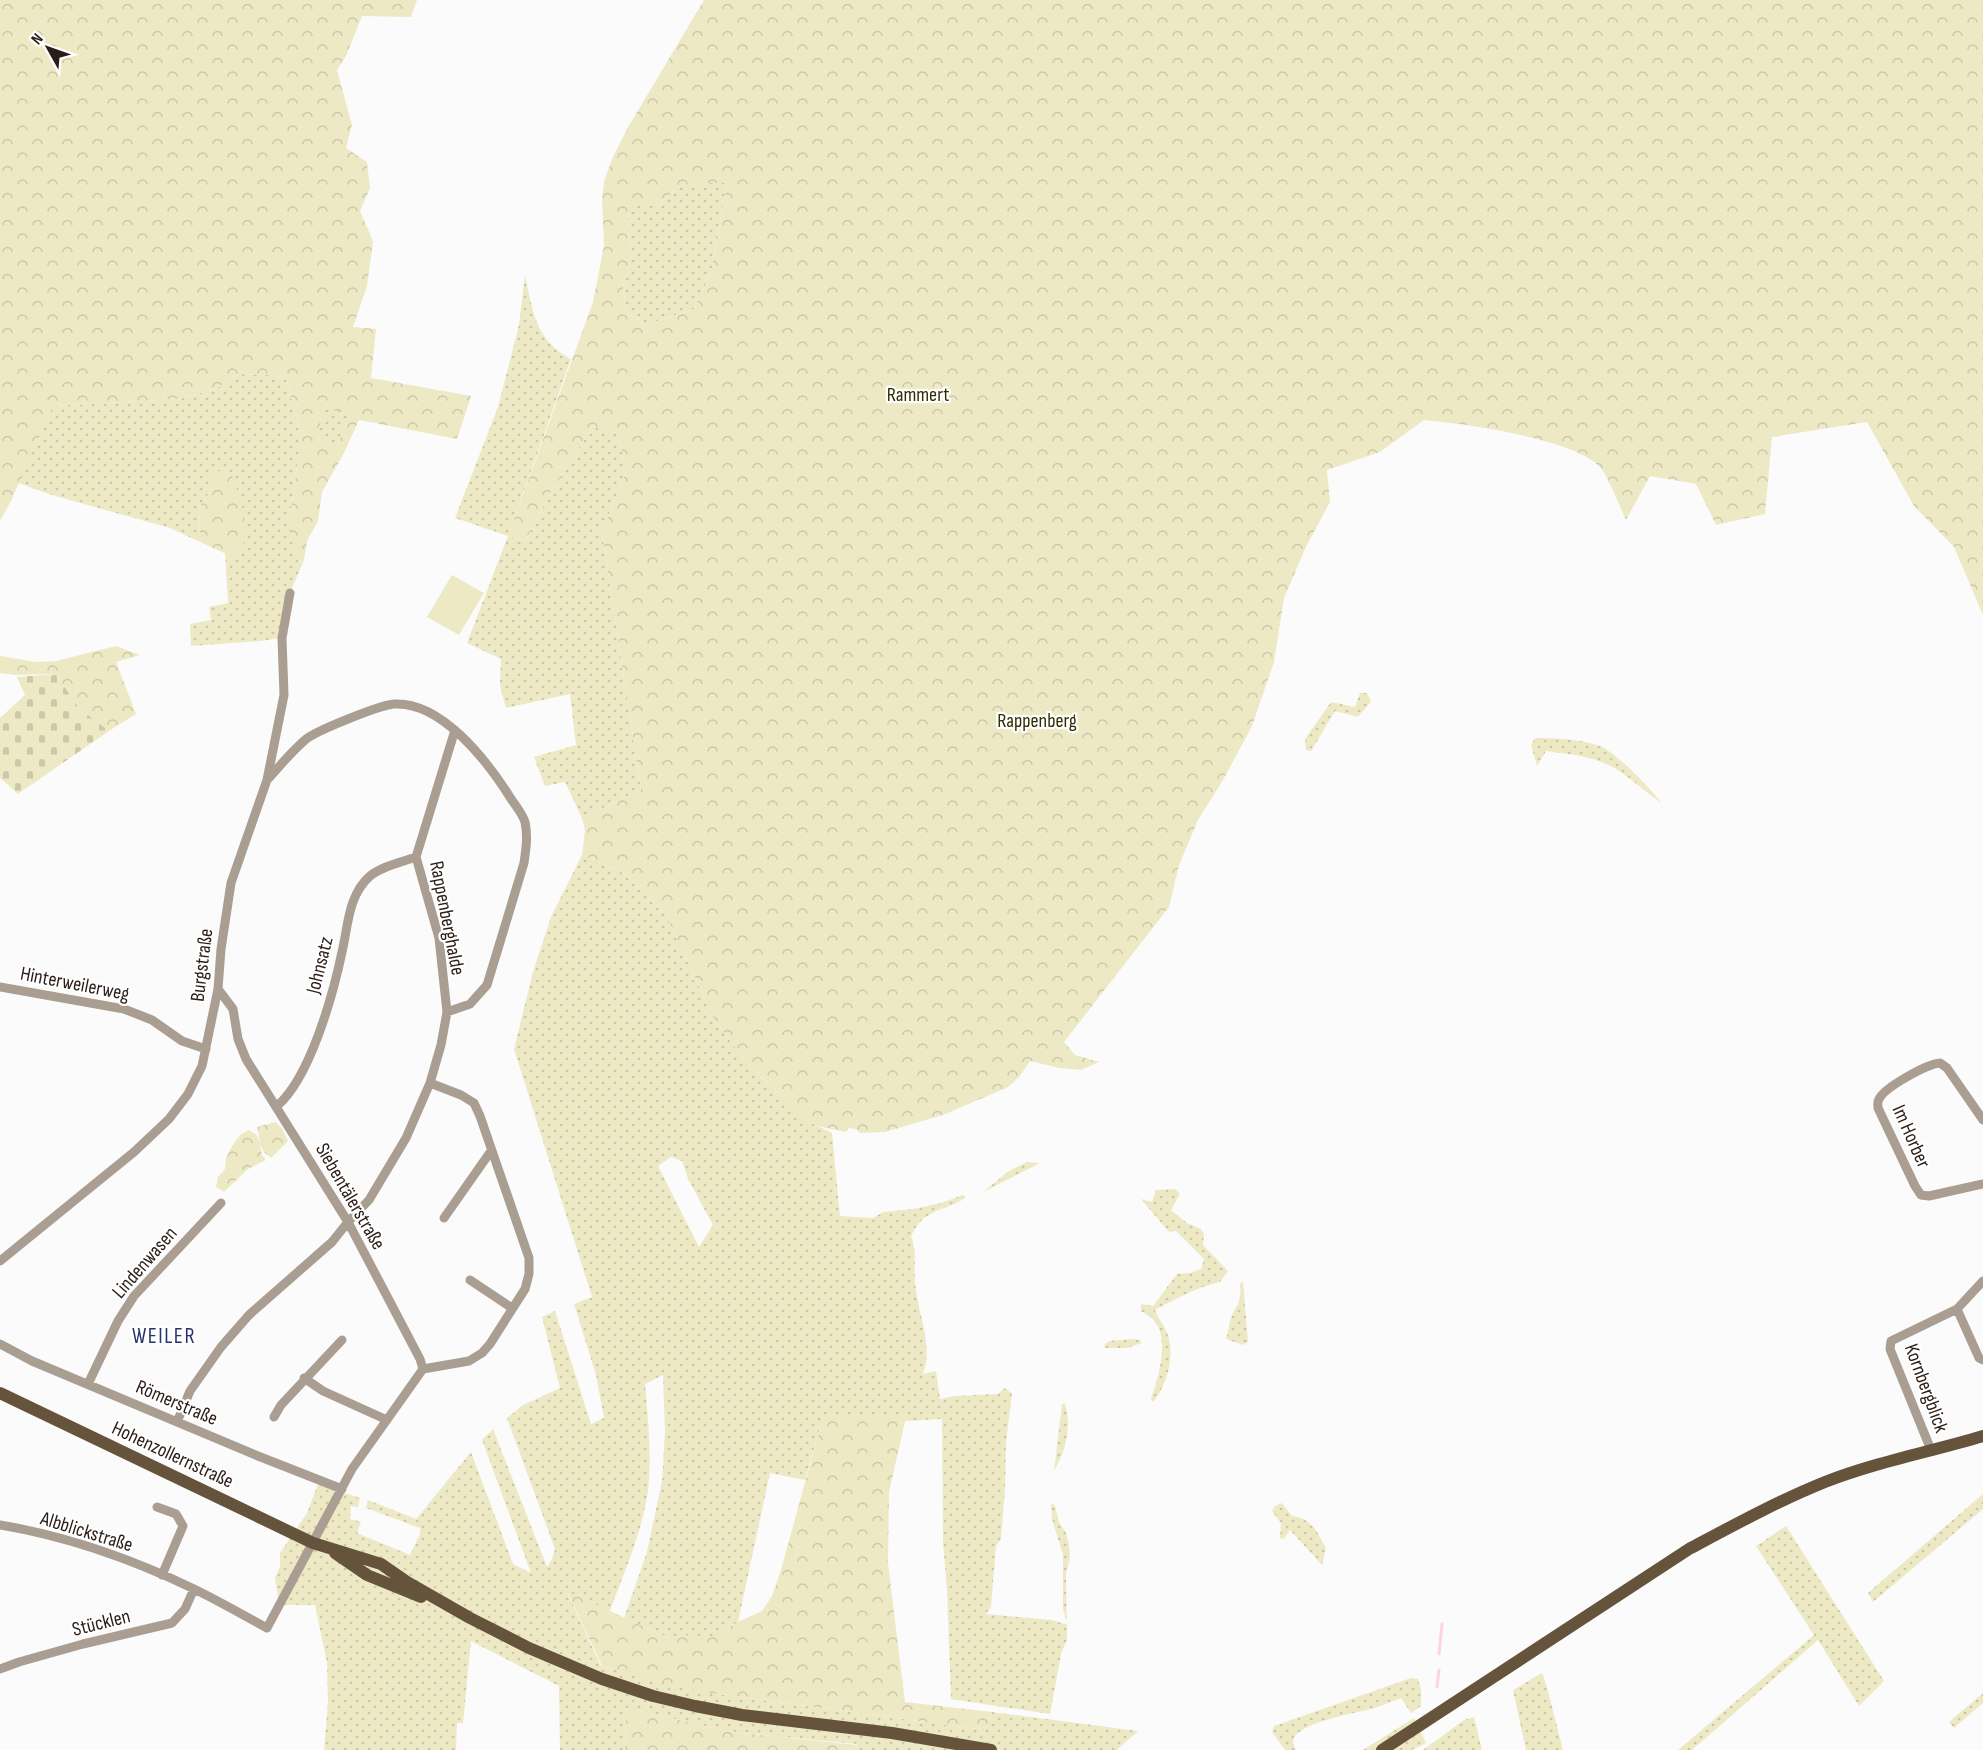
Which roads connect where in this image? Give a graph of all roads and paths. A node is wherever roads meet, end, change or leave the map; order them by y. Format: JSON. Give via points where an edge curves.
{"nodes":[{"id":1,"x":290,"y":593,"type":"dead end"},
{"id":2,"x":455,"y":730,"type":"junction"},
{"id":3,"x":267,"y":780,"type":"junction"},
{"id":4,"x":417,"y":857,"type":"junction"},
{"id":5,"x":0,"y":987,"type":"edge"},
{"id":6,"x":218,"y":989,"type":"junction"},
{"id":7,"x":447,"y":1012,"type":"junction"},
{"id":8,"x":206,"y":1049,"type":"junction"},
{"id":9,"x":430,"y":1083,"type":"junction"},
{"id":10,"x":278,"y":1106,"type":"junction"},
{"id":11,"x":1983,"y":1120,"type":"edge"},
{"id":12,"x":491,"y":1151,"type":"junction"},
{"id":13,"x":1983,"y":1184,"type":"edge"},
{"id":14,"x":221,"y":1203,"type":"dead end"},
{"id":15,"x":444,"y":1218,"type":"dead end"},
{"id":16,"x":348,"y":1222,"type":"junction"},
{"id":17,"x":0,"y":1261,"type":"edge"},
{"id":18,"x":470,"y":1280,"type":"dead end"},
{"id":19,"x":1983,"y":1281,"type":"edge"},
{"id":20,"x":512,"y":1308,"type":"junction"},
{"id":21,"x":1957,"y":1309,"type":"junction"},
{"id":22,"x":342,"y":1340,"type":"dead end"},
{"id":23,"x":0,"y":1344,"type":"edge"},
{"id":24,"x":1983,"y":1360,"type":"edge"},
{"id":25,"x":423,"y":1369,"type":"junction"},
{"id":26,"x":304,"y":1378,"type":"junction"},
{"id":27,"x":88,"y":1384,"type":"junction"},
{"id":28,"x":0,"y":1393,"type":"edge"},
{"id":29,"x":274,"y":1417,"type":"dead end"},
{"id":30,"x":387,"y":1420,"type":"junction"},
{"id":31,"x":177,"y":1422,"type":"junction"},
{"id":32,"x":1983,"y":1436,"type":"edge"},
{"id":33,"x":1931,"y":1450,"type":"junction"},
{"id":34,"x":342,"y":1489,"type":"junction"},
{"id":35,"x":157,"y":1508,"type":"dead end"},
{"id":36,"x":0,"y":1525,"type":"edge"},
{"id":37,"x":313,"y":1543,"type":"junction"},
{"id":38,"x":162,"y":1575,"type":"junction"},
{"id":39,"x":194,"y":1589,"type":"junction"},
{"id":40,"x":0,"y":1669,"type":"edge"},
{"id":41,"x":991,"y":1750,"type":"edge"},
{"id":42,"x":1382,"y":1750,"type":"edge"}],
"edges":[{"from":1,"to":3,"type":"street","name":"Burgstraße","via":[[282,638],[284,695]]},
{"from":2,"to":3,"type":"street","via":[[411,705],[374,708],[306,738]]},
{"from":2,"to":4,"type":"street","name":"Rappenberghalde"},
{"from":2,"to":7,"type":"street","via":[[498,778],[524,820],[527,842],[487,985],[470,1004]]},
{"from":3,"to":6,"type":"street","name":"Burgstraße","via":[[231,883]]},
{"from":4,"to":7,"type":"street","name":"Rappenberghalde","via":[[438,938]]},
{"from":4,"to":10,"type":"street","name":"Johnsatz","via":[[371,876],[358,890],[325,1017],[296,1084]]},
{"from":5,"to":8,"type":"street","name":"Hinterweilerweg","via":[[124,1009],[152,1020],[182,1041]]},
{"from":6,"to":8,"type":"street","name":"Burgstraße"},
{"from":6,"to":10,"type":"street","name":"Siebentälerstraße","via":[[233,1009],[246,1059]]},
{"from":7,"to":9,"type":"street","name":"Rappenberghalde"},
{"from":8,"to":17,"type":"street","name":"Burgstraße","via":[[188,1094],[169,1119]]},
{"from":9,"to":12,"type":"street","via":[[474,1103]]},
{"from":9,"to":16,"type":"street","name":"Rappenberghalde","via":[[400,1148],[369,1200]]},
{"from":10,"to":16,"type":"street","name":"Siebentälerstraße"},
{"from":11,"to":13,"type":"street","name":"Im Horber","via":[[1940,1063],[1900,1082],[1878,1101],[1921,1195]]},
{"from":12,"to":15,"type":"street"},
{"from":12,"to":20,"type":"street","via":[[529,1258],[525,1289]]},
{"from":14,"to":27,"type":"street","name":"Lindenwasen","via":[[134,1296]]},
{"from":16,"to":25,"type":"street","name":"Siebentälerstraße"},
{"from":16,"to":31,"type":"street","name":"Rappenberghalde","via":[[332,1242],[249,1315],[221,1347],[190,1391]]},
{"from":18,"to":20,"type":"street"},
{"from":19,"to":21,"type":"street","name":"Kornbergblick"},
{"from":20,"to":25,"type":"street","via":[[482,1353],[469,1361]]},
{"from":21,"to":24,"type":"street"},
{"from":21,"to":33,"type":"street","name":"Kornbergblick","via":[[1891,1341],[1890,1348]]},
{"from":22,"to":26,"type":"street"},
{"from":23,"to":27,"type":"street","name":"Römerstraße"},
{"from":25,"to":30,"type":"street"},
{"from":26,"to":29,"type":"street"},
{"from":26,"to":30,"type":"street","via":[[323,1391]]},
{"from":27,"to":31,"type":"street","name":"Römerstraße"},
{"from":28,"to":37,"type":"main road","name":"Hohenzollernstraße"},
{"from":30,"to":34,"type":"street"},
{"from":31,"to":34,"type":"street","name":"Römerstraße"},
{"from":32,"to":33,"type":"main road"},
{"from":33,"to":42,"type":"main road","via":[[1825,1482],[1689,1549]]},
{"from":34,"to":37,"type":"street"},
{"from":35,"to":38,"type":"street","via":[[176,1514],[183,1526]]},
{"from":36,"to":38,"type":"street","name":"Albblickstraße","via":[[93,1549]]},
{"from":37,"to":39,"type":"street","name":"Albblickstraße","via":[[267,1628]]},
{"from":37,"to":41,"type":"main road","name":"Hohenzollernstraße","via":[[330,1549],[367,1575],[564,1663],[653,1696],[742,1714]]},
{"from":38,"to":39,"type":"street","name":"Albblickstraße"},
{"from":39,"to":40,"type":"street","name":"Stücklen","via":[[185,1609],[172,1623]]}]}
